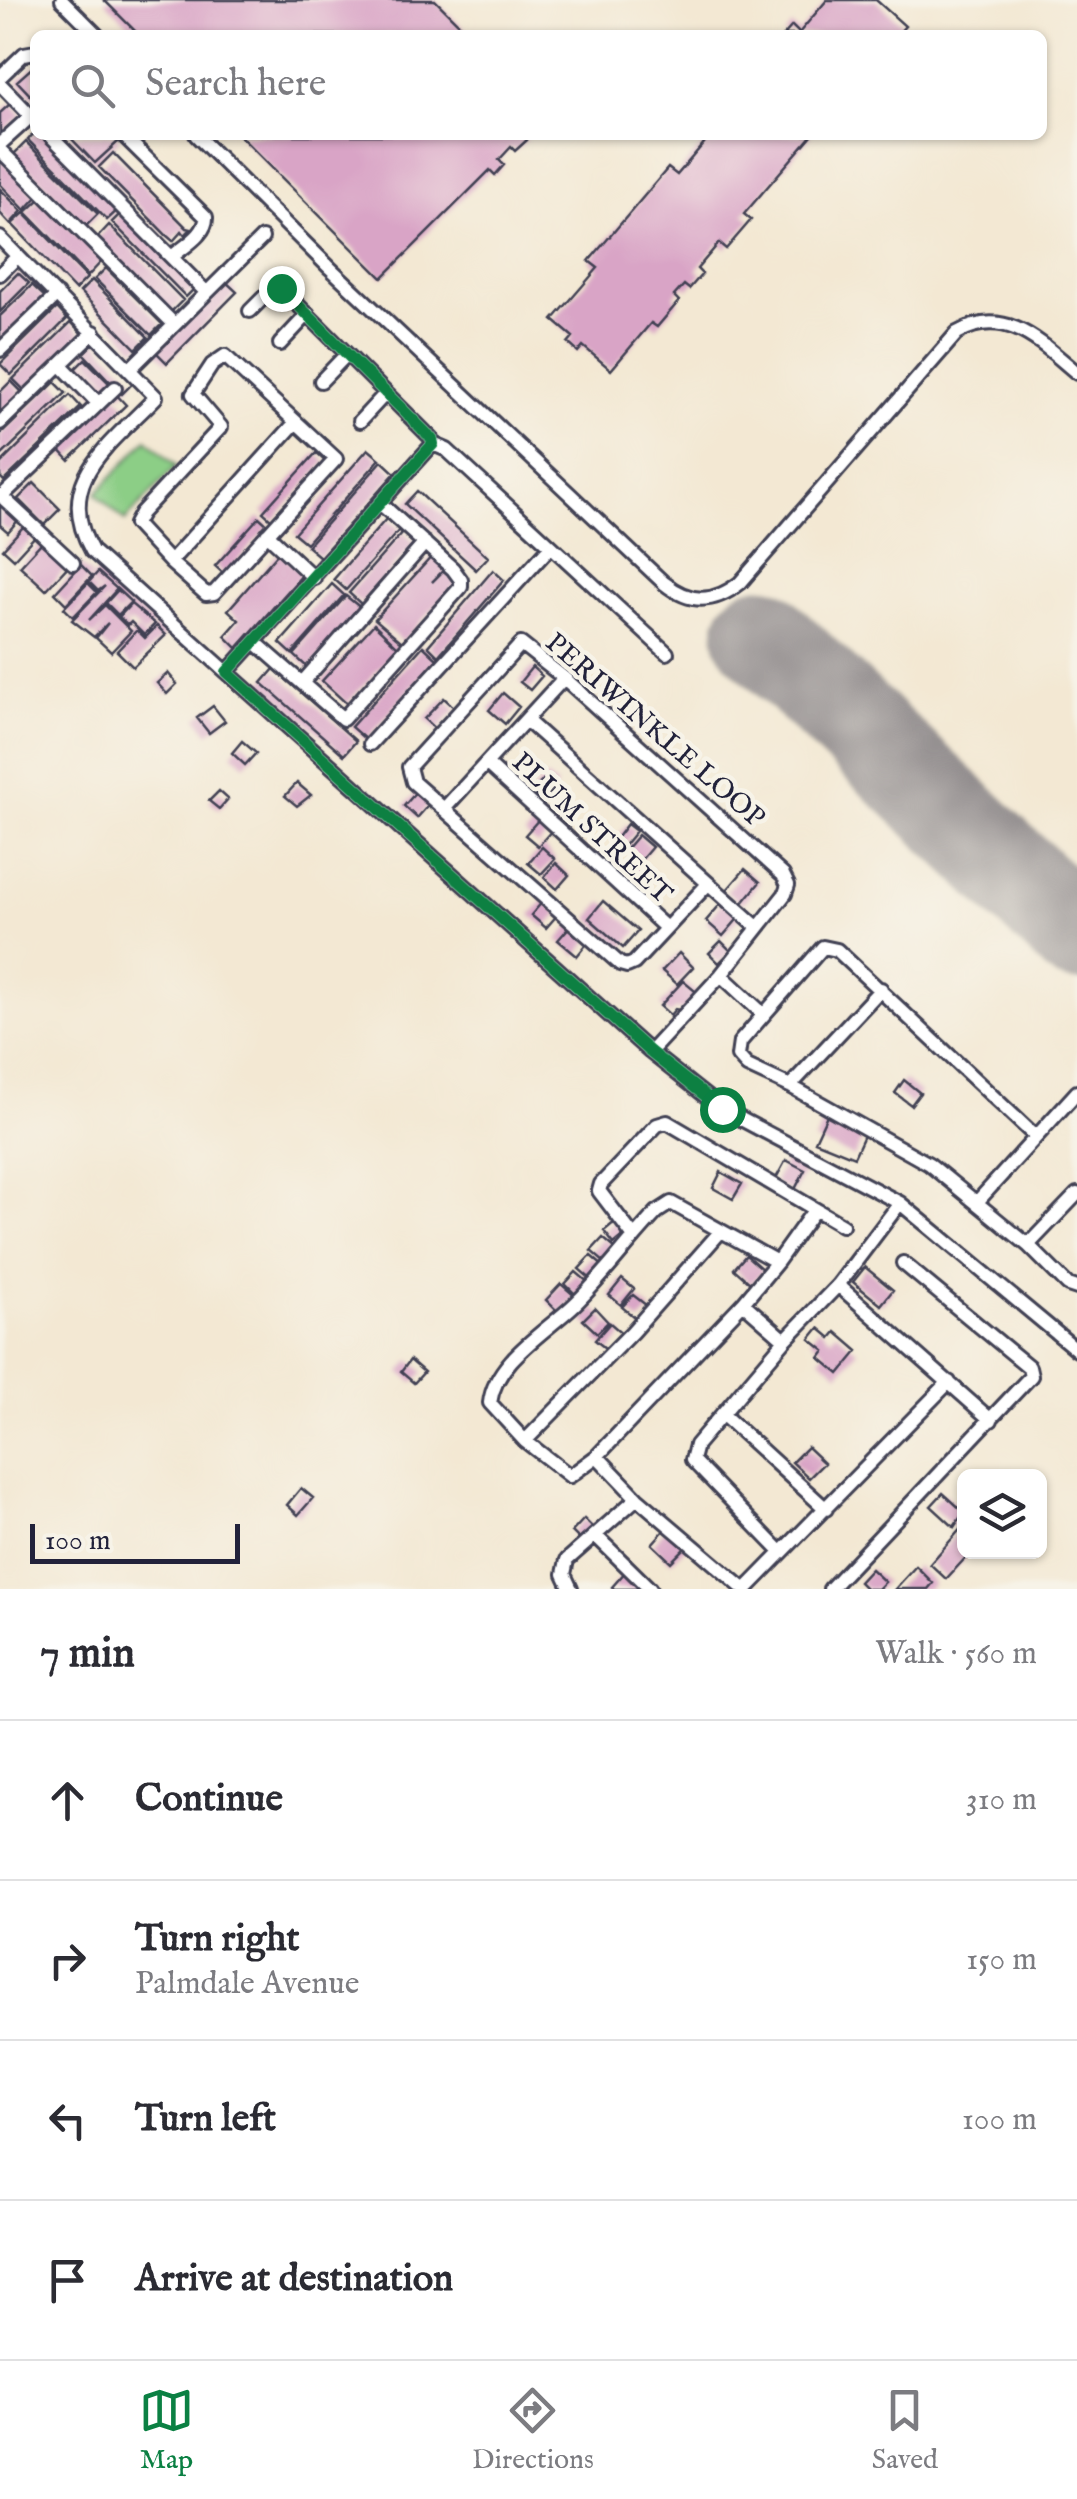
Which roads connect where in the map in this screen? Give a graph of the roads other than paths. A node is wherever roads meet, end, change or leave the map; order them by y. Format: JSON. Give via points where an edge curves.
{"nodes":[{"id":1,"x":62,"y":0,"type":"edge"},
{"id":2,"x":92,"y":30,"type":"edge"},
{"id":3,"x":30,"y":53,"type":"edge"},
{"id":4,"x":0,"y":81,"type":"edge"},
{"id":5,"x":30,"y":115,"type":"edge"},
{"id":6,"x":30,"y":121,"type":"edge"},
{"id":7,"x":55,"y":140,"type":"edge"},
{"id":8,"x":128,"y":140,"type":"edge"},
{"id":9,"x":201,"y":140,"type":"edge"},
{"id":10,"x":0,"y":147,"type":"edge"},
{"id":11,"x":0,"y":238,"type":"edge"},
{"id":12,"x":262,"y":238,"type":"dead end"},
{"id":13,"x":18,"y":256,"type":"junction"},
{"id":14,"x":172,"y":257,"type":"junction"},
{"id":15,"x":0,"y":274,"type":"edge"},
{"id":16,"x":206,"y":292,"type":"junction"},
{"id":17,"x":56,"y":295,"type":"junction"},
{"id":18,"x":250,"y":311,"type":"dead end"},
{"id":19,"x":308,"y":314,"type":"junction"},
{"id":20,"x":172,"y":324,"type":"junction"},
{"id":21,"x":94,"y":332,"type":"junction"},
{"id":22,"x":280,"y":344,"type":"dead end"},
{"id":23,"x":0,"y":350,"type":"edge"},
{"id":24,"x":347,"y":354,"type":"junction"},
{"id":25,"x":60,"y":364,"type":"junction"},
{"id":26,"x":130,"y":369,"type":"junction"},
{"id":27,"x":1077,"y":373,"type":"edge"},
{"id":28,"x":321,"y":382,"type":"dead end"},
{"id":29,"x":115,"y":388,"type":"dead end"},
{"id":30,"x":386,"y":393,"type":"junction"},
{"id":31,"x":98,"y":404,"type":"junction"},
{"id":32,"x":296,"y":422,"type":"junction"},
{"id":33,"x":360,"y":422,"type":"dead end"},
{"id":34,"x":0,"y":423,"type":"edge"},
{"id":35,"x":432,"y":447,"type":"junction"},
{"id":36,"x":1,"y":496,"type":"edge"},
{"id":37,"x":382,"y":504,"type":"junction"},
{"id":38,"x":266,"y":534,"type":"junction"},
{"id":39,"x":425,"y":543,"type":"junction"},
{"id":40,"x":550,"y":546,"type":"junction"},
{"id":41,"x":170,"y":562,"type":"junction"},
{"id":42,"x":74,"y":563,"type":"dead end"},
{"id":43,"x":314,"y":578,"type":"junction"},
{"id":44,"x":255,"y":642,"type":"junction"},
{"id":45,"x":667,"y":653,"type":"dead end"},
{"id":46,"x":227,"y":672,"type":"junction"},
{"id":47,"x":564,"y":678,"type":"junction"},
{"id":48,"x":302,"y":683,"type":"junction"},
{"id":49,"x":526,"y":720,"type":"junction"},
{"id":50,"x":370,"y":744,"type":"dead end"},
{"id":51,"x":486,"y":763,"type":"junction"},
{"id":52,"x":444,"y":809,"type":"junction"},
{"id":53,"x":708,"y":884,"type":"junction"},
{"id":54,"x":756,"y":926,"type":"junction"},
{"id":55,"x":666,"y":928,"type":"junction"},
{"id":56,"x":721,"y":974,"type":"junction"},
{"id":57,"x":880,"y":989,"type":"junction"},
{"id":58,"x":762,"y":1014,"type":"junction"},
{"id":59,"x":650,"y":1052,"type":"junction"},
{"id":60,"x":790,"y":1086,"type":"junction"},
{"id":61,"x":1077,"y":1092,"type":"edge"},
{"id":62,"x":1035,"y":1136,"type":"junction"},
{"id":63,"x":1077,"y":1194,"type":"edge"},
{"id":64,"x":977,"y":1202,"type":"junction"},
{"id":65,"x":900,"y":1203,"type":"junction"},
{"id":66,"x":815,"y":1209,"type":"junction"},
{"id":67,"x":842,"y":1224,"type":"dead end"},
{"id":68,"x":722,"y":1231,"type":"junction"},
{"id":69,"x":634,"y":1237,"type":"junction"},
{"id":70,"x":1028,"y":1245,"type":"junction"},
{"id":71,"x":777,"y":1262,"type":"junction"},
{"id":72,"x":903,"y":1264,"type":"dead end"},
{"id":73,"x":838,"y":1285,"type":"junction"},
{"id":74,"x":1077,"y":1288,"type":"edge"},
{"id":75,"x":743,"y":1303,"type":"junction"},
{"id":76,"x":785,"y":1340,"type":"junction"},
{"id":77,"x":1077,"y":1350,"type":"edge"},
{"id":78,"x":950,"y":1382,"type":"junction"},
{"id":79,"x":722,"y":1414,"type":"junction"},
{"id":80,"x":991,"y":1420,"type":"junction"},
{"id":81,"x":524,"y":1441,"type":"junction"},
{"id":82,"x":598,"y":1456,"type":"junction"},
{"id":83,"x":637,"y":1498,"type":"junction"},
{"id":84,"x":826,"y":1509,"type":"junction"},
{"id":85,"x":596,"y":1536,"type":"junction"},
{"id":86,"x":782,"y":1552,"type":"junction"},
{"id":87,"x":572,"y":1589,"type":"edge"},
{"id":88,"x":650,"y":1589,"type":"edge"},
{"id":89,"x":745,"y":1589,"type":"edge"},
{"id":90,"x":830,"y":1589,"type":"edge"}],
"edges":[{"from":1,"to":2,"type":"street"},
{"from":3,"to":4,"type":"street"},
{"from":4,"to":5,"type":"street"},
{"from":6,"to":10,"type":"street"},
{"from":7,"to":14,"type":"street"},
{"from":8,"to":14,"type":"street","via":[[206,217],[202,231]]},
{"from":9,"to":27,"type":"street","via":[[664,583],[692,599],[711,599],[740,583],[957,333],[987,322],[1009,324]]},
{"from":10,"to":20,"type":"street"},
{"from":11,"to":13,"type":"street"},
{"from":12,"to":16,"type":"street"},
{"from":13,"to":15,"type":"street"},
{"from":13,"to":17,"type":"street"},
{"from":14,"to":16,"type":"street"},
{"from":16,"to":20,"type":"street"},
{"from":17,"to":21,"type":"street"},
{"from":17,"to":23,"type":"street"},
{"from":18,"to":19,"type":"street","via":[[274,287]]},
{"from":19,"to":22,"type":"street"},
{"from":19,"to":24,"type":"street"},
{"from":20,"to":26,"type":"street"},
{"from":21,"to":25,"type":"street"},
{"from":21,"to":26,"type":"street"},
{"from":24,"to":28,"type":"street"},
{"from":24,"to":30,"type":"street"},
{"from":25,"to":31,"type":"street"},
{"from":25,"to":34,"type":"street"},
{"from":26,"to":46,"type":"street","via":[[156,397],[86,473],[76,502],[81,530],[92,551]]},
{"from":29,"to":31,"type":"street"},
{"from":30,"to":33,"type":"street"},
{"from":30,"to":35,"type":"street","via":[[432,439]]},
{"from":31,"to":36,"type":"street"},
{"from":32,"to":38,"type":"street","via":[[336,459]]},
{"from":32,"to":41,"type":"street"},
{"from":32,"to":41,"type":"street","via":[[225,356],[212,366],[193,394],[221,427],[135,524]]},
{"from":35,"to":37,"type":"street"},
{"from":35,"to":40,"type":"street","via":[[447,450]]},
{"from":36,"to":42,"type":"street"},
{"from":37,"to":39,"type":"street"},
{"from":37,"to":43,"type":"street"},
{"from":38,"to":41,"type":"street","via":[[214,593],[206,594]]},
{"from":38,"to":43,"type":"street"},
{"from":39,"to":48,"type":"street"},
{"from":39,"to":48,"type":"street","via":[[461,586],[343,719]]},
{"from":40,"to":45,"type":"street"},
{"from":40,"to":50,"type":"street"},
{"from":43,"to":44,"type":"street"},
{"from":44,"to":46,"type":"street"},
{"from":44,"to":48,"type":"street"},
{"from":46,"to":59,"type":"street"},
{"from":47,"to":49,"type":"street"},
{"from":47,"to":52,"type":"street","name":"PERIWINKLE LOOP","via":[[517,646],[409,767],[413,782]]},
{"from":47,"to":54,"type":"street","name":"PERIWINKLE LOOP","via":[[783,875],[784,894]]},
{"from":49,"to":51,"type":"street"},
{"from":49,"to":53,"type":"street"},
{"from":51,"to":52,"type":"street"},
{"from":51,"to":55,"type":"street","name":"PLUM STREET"},
{"from":52,"to":55,"type":"street","name":"PERIWINKLE LOOP","via":[[620,964],[627,966]]},
{"from":53,"to":54,"type":"street"},
{"from":53,"to":55,"type":"street"},
{"from":54,"to":56,"type":"street"},
{"from":56,"to":58,"type":"street"},
{"from":56,"to":59,"type":"street"},
{"from":57,"to":58,"type":"street","via":[[823,946]]},
{"from":57,"to":60,"type":"street"},
{"from":57,"to":62,"type":"street"},
{"from":58,"to":60,"type":"street","via":[[740,1042],[738,1056]]},
{"from":59,"to":65,"type":"street","via":[[722,1109]]},
{"from":60,"to":64,"type":"street","via":[[929,1164]]},
{"from":61,"to":62,"type":"street"},
{"from":62,"to":64,"type":"street"},
{"from":63,"to":70,"type":"street"},
{"from":64,"to":70,"type":"street"},
{"from":65,"to":73,"type":"street"},
{"from":65,"to":77,"type":"street"},
{"from":66,"to":67,"type":"street"},
{"from":66,"to":69,"type":"street","via":[[667,1122],[657,1124],[601,1184],[599,1191]]},
{"from":66,"to":71,"type":"street"},
{"from":68,"to":69,"type":"street","via":[[671,1204]]},
{"from":68,"to":71,"type":"street"},
{"from":68,"to":81,"type":"street"},
{"from":69,"to":81,"type":"street","via":[[492,1386],[490,1403]]},
{"from":70,"to":74,"type":"street"},
{"from":71,"to":75,"type":"street"},
{"from":72,"to":80,"type":"street","via":[[1029,1367],[1032,1376]]},
{"from":73,"to":76,"type":"street"},
{"from":73,"to":78,"type":"street"},
{"from":75,"to":76,"type":"street"},
{"from":75,"to":82,"type":"street"},
{"from":76,"to":79,"type":"street"},
{"from":78,"to":80,"type":"street"},
{"from":78,"to":84,"type":"street"},
{"from":79,"to":84,"type":"street"},
{"from":79,"to":86,"type":"street","via":[[692,1460]]},
{"from":80,"to":90,"type":"street"},
{"from":81,"to":82,"type":"street","via":[[570,1476]]},
{"from":82,"to":83,"type":"street"},
{"from":83,"to":85,"type":"street"},
{"from":83,"to":89,"type":"street"},
{"from":84,"to":86,"type":"street"},
{"from":85,"to":87,"type":"street","via":[[567,1560],[564,1574]]},
{"from":85,"to":88,"type":"street"},
{"from":86,"to":89,"type":"street"}]}
